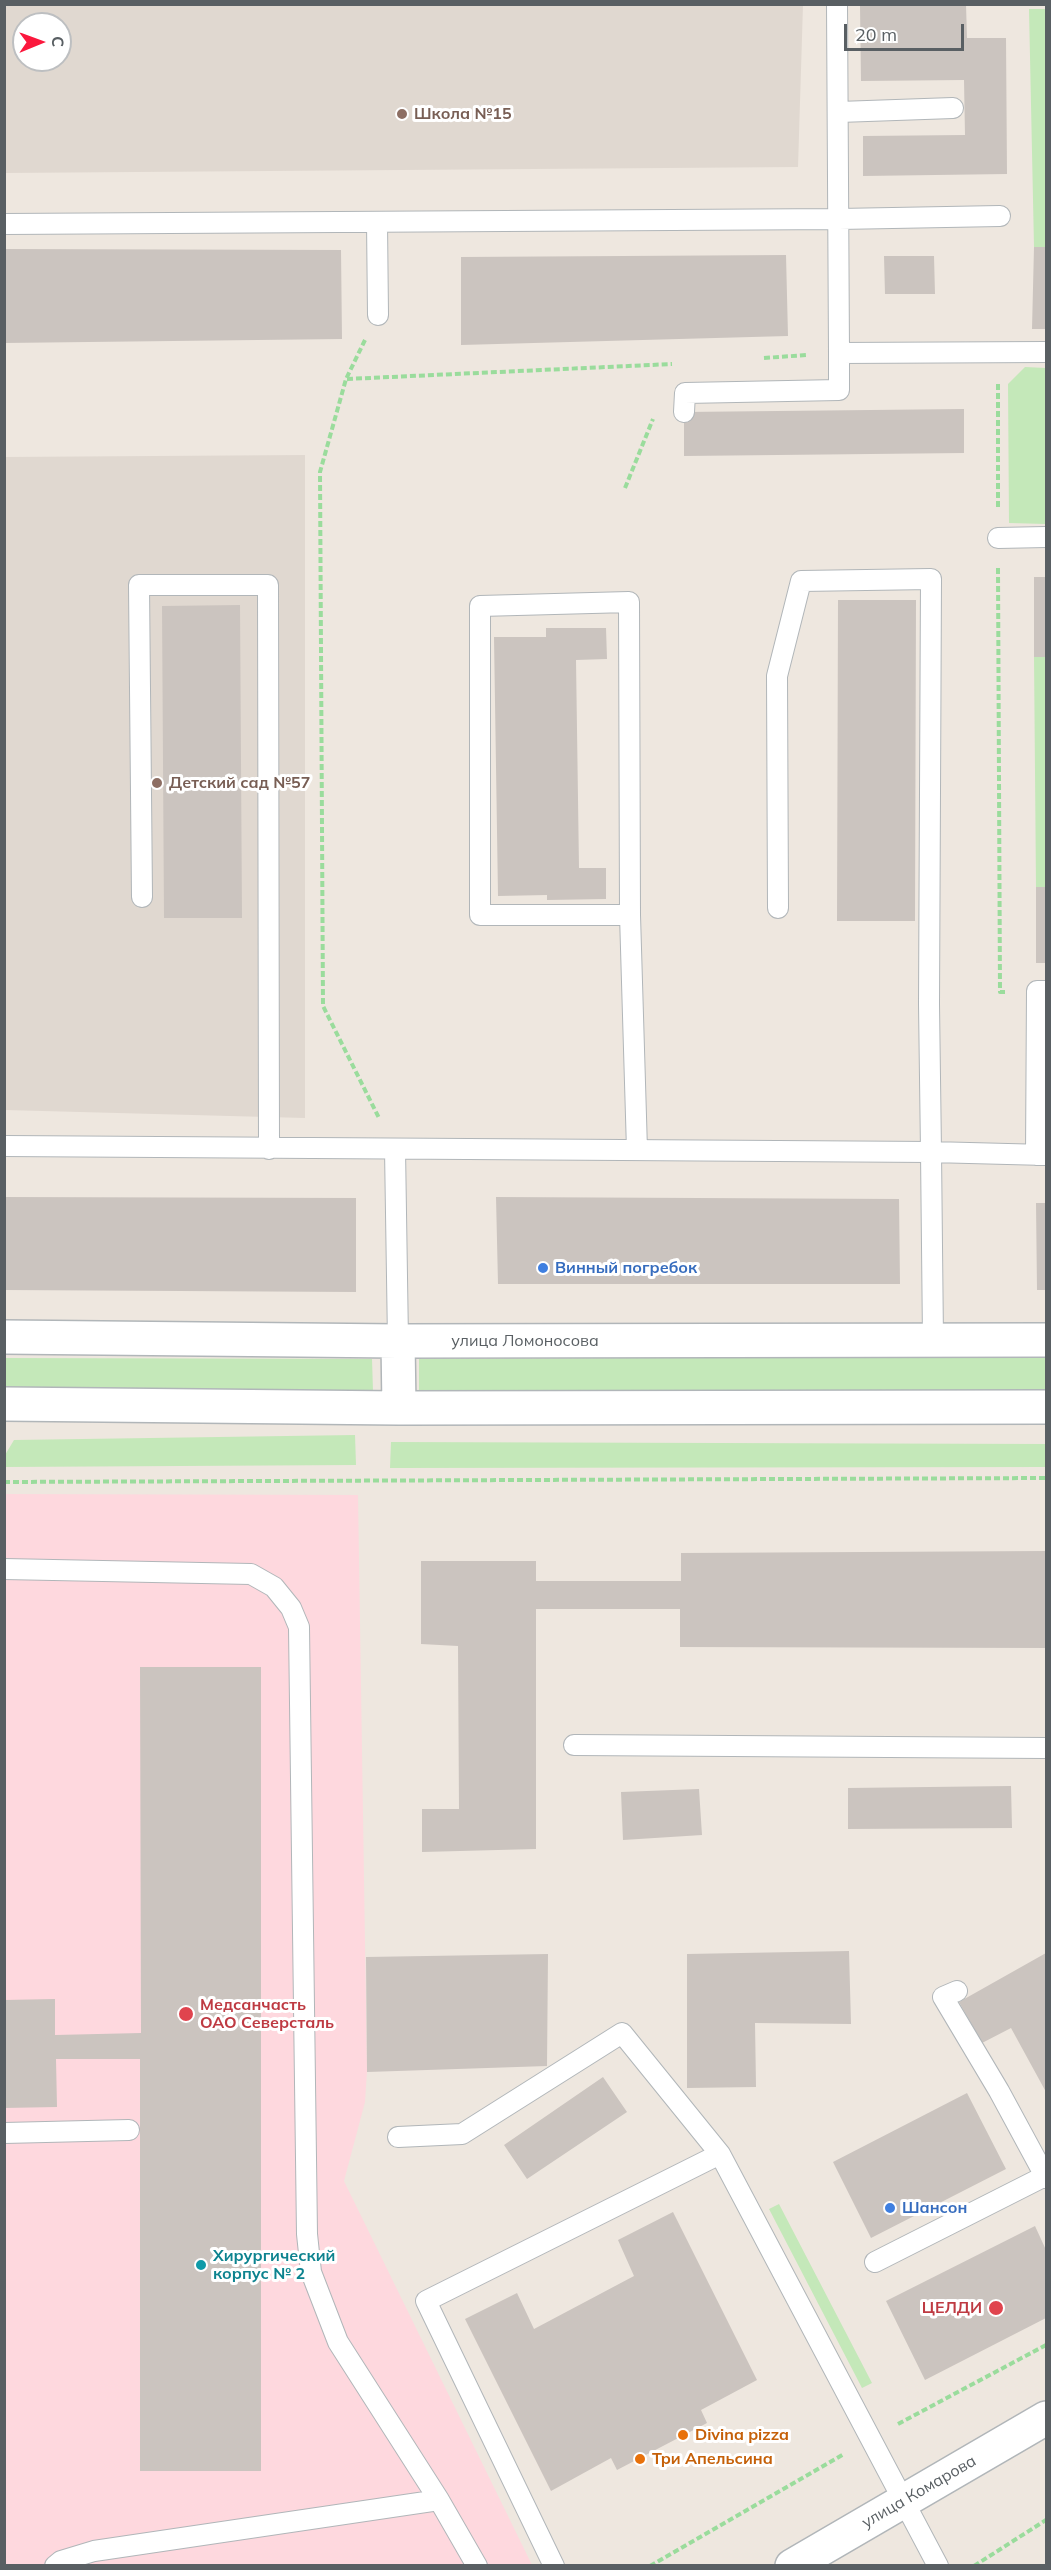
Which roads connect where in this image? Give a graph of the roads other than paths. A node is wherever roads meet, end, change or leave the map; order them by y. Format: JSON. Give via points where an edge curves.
{"nodes":[{"id":1,"x":837,"y":4,"type":"edge"},
{"id":2,"x":953,"y":108,"type":"dead end"},
{"id":3,"x":839,"y":112,"type":"junction"},
{"id":4,"x":1000,"y":216,"type":"dead end"},
{"id":5,"x":839,"y":219,"type":"junction"},
{"id":6,"x":377,"y":222,"type":"junction"},
{"id":7,"x":4,"y":224,"type":"edge"},
{"id":8,"x":378,"y":315,"type":"road end"},
{"id":9,"x":1047,"y":352,"type":"edge"},
{"id":10,"x":839,"y":353,"type":"junction"},
{"id":11,"x":684,"y":412,"type":"dead end"},
{"id":12,"x":1047,"y":537,"type":"edge"},
{"id":13,"x":998,"y":538,"type":"road end"},
{"id":14,"x":142,"y":897,"type":"dead end"},
{"id":15,"x":778,"y":908,"type":"dead end"},
{"id":16,"x":630,"y":915,"type":"junction"},
{"id":17,"x":1042,"y":991,"type":"edge"},
{"id":18,"x":4,"y":1146,"type":"edge"},
{"id":19,"x":269,"y":1149,"type":"junction"},
{"id":20,"x":395,"y":1149,"type":"junction"},
{"id":21,"x":637,"y":1150,"type":"junction"},
{"id":22,"x":931,"y":1152,"type":"junction"},
{"id":23,"x":1041,"y":1155,"type":"edge"},
{"id":24,"x":4,"y":1337,"type":"edge"},
{"id":25,"x":933,"y":1340,"type":"junction"},
{"id":26,"x":1047,"y":1340,"type":"edge"},
{"id":27,"x":398,"y":1341,"type":"junction"},
{"id":28,"x":4,"y":1404,"type":"edge"},
{"id":29,"x":1047,"y":1407,"type":"edge"},
{"id":30,"x":399,"y":1408,"type":"junction"},
{"id":31,"x":4,"y":1569,"type":"edge"},
{"id":32,"x":574,"y":1745,"type":"dead end"},
{"id":33,"x":1047,"y":1748,"type":"edge"},
{"id":34,"x":957,"y":1991,"type":"dead end"},
{"id":35,"x":129,"y":2130,"type":"dead end"},
{"id":36,"x":4,"y":2133,"type":"edge"},
{"id":37,"x":398,"y":2138,"type":"dead end"},
{"id":38,"x":720,"y":2154,"type":"junction"},
{"id":39,"x":1046,"y":2177,"type":"edge"},
{"id":40,"x":875,"y":2262,"type":"dead end"},
{"id":41,"x":1047,"y":2418,"type":"edge"},
{"id":42,"x":439,"y":2500,"type":"junction"},
{"id":43,"x":903,"y":2502,"type":"junction"},
{"id":44,"x":55,"y":2565,"type":"edge"},
{"id":45,"x":477,"y":2565,"type":"edge"},
{"id":46,"x":554,"y":2565,"type":"edge"},
{"id":47,"x":792,"y":2565,"type":"edge"},
{"id":48,"x":938,"y":2565,"type":"edge"}],
"edges":[{"from":1,"to":3,"type":"lane"},
{"from":2,"to":3,"type":"lane"},
{"from":3,"to":5,"type":"lane"},
{"from":4,"to":5,"type":"lane"},
{"from":5,"to":6,"type":"lane"},
{"from":5,"to":10,"type":"lane"},
{"from":6,"to":7,"type":"lane"},
{"from":6,"to":8,"type":"lane"},
{"from":9,"to":10,"type":"lane"},
{"from":10,"to":11,"type":"lane","via":[[839,390],[685,393]]},
{"from":12,"to":13,"type":"lane"},
{"from":14,"to":19,"type":"lane","via":[[139,585],[268,585]]},
{"from":15,"to":22,"type":"lane","via":[[777,676],[801,581],[931,579]]},
{"from":16,"to":16,"type":"lane","via":[[480,915],[480,606],[629,603]]},
{"from":16,"to":21,"type":"lane"},
{"from":17,"to":23,"type":"lane"},
{"from":18,"to":19,"type":"lane"},
{"from":19,"to":20,"type":"lane"},
{"from":20,"to":21,"type":"lane"},
{"from":20,"to":27,"type":"lane"},
{"from":21,"to":22,"type":"lane"},
{"from":22,"to":23,"type":"lane"},
{"from":22,"to":25,"type":"lane"},
{"from":24,"to":27,"type":"street","name":"улица Ломоносова"},
{"from":25,"to":26,"type":"street","name":"улица Ломоносова"},
{"from":25,"to":27,"type":"street","name":"улица Ломоносова"},
{"from":27,"to":30,"type":"street"},
{"from":28,"to":30,"type":"street"},
{"from":29,"to":30,"type":"street"},
{"from":31,"to":42,"type":"lane","via":[[251,1574],[274,1587],[291,1608],[299,1627],[307,2234],[311,2272],[338,2342]]},
{"from":32,"to":33,"type":"lane"},
{"from":34,"to":39,"type":"lane","via":[[943,1997]]},
{"from":35,"to":36,"type":"lane"},
{"from":37,"to":38,"type":"lane","via":[[462,2134],[622,2033]]},
{"from":38,"to":43,"type":"lane"},
{"from":38,"to":46,"type":"lane","via":[[426,2301]]},
{"from":39,"to":40,"type":"lane"},
{"from":41,"to":43,"type":"street","name":"улица Комарова"},
{"from":42,"to":44,"type":"lane","via":[[94,2551]]},
{"from":42,"to":45,"type":"lane"},
{"from":43,"to":47,"type":"street","name":"улица Комарова"},
{"from":43,"to":48,"type":"lane"}]}
